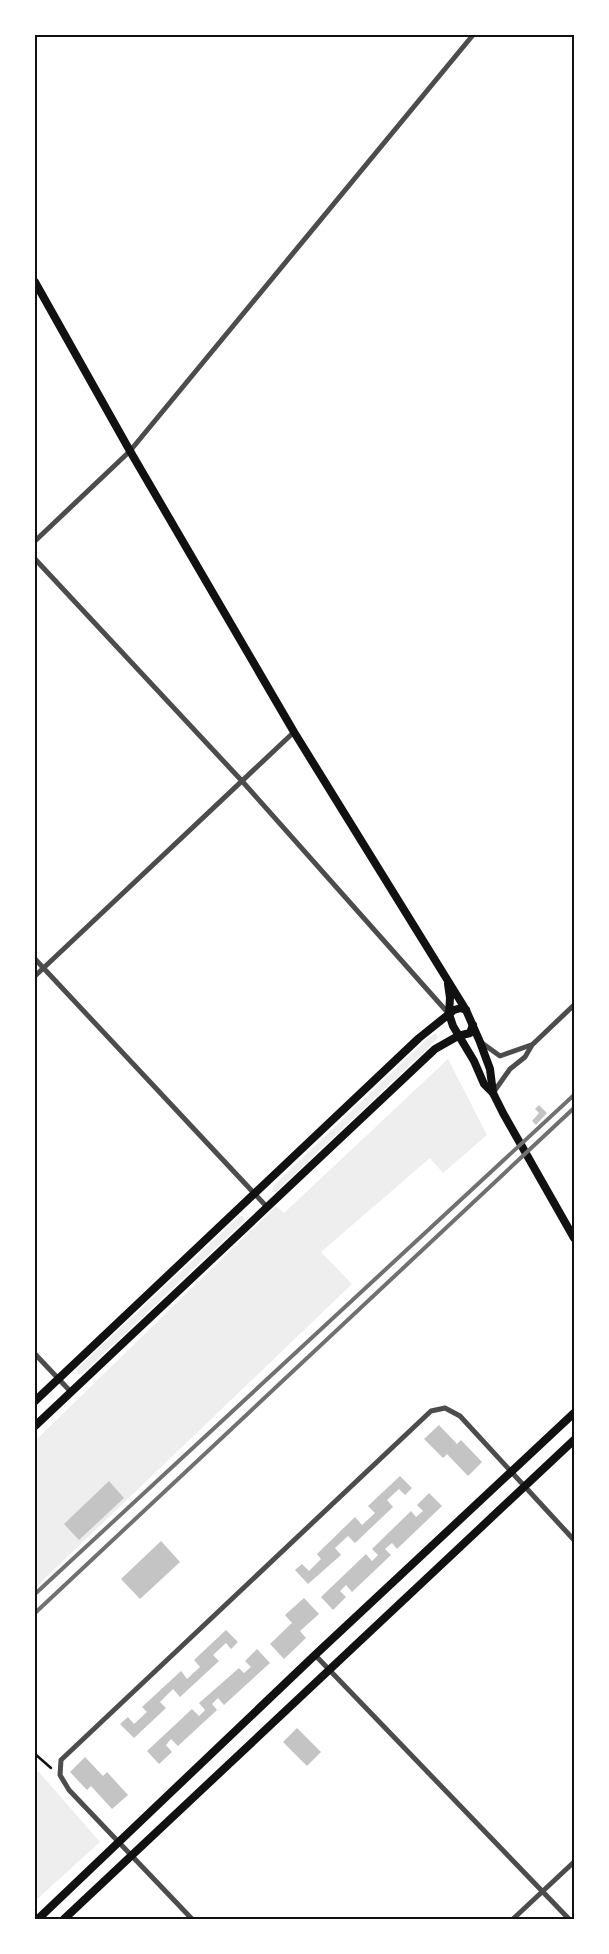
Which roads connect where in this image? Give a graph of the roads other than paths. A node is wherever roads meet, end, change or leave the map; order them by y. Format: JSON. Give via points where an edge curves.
{"nodes":[{"id":1,"x":473,"y":35,"type":"edge"},
{"id":2,"x":35,"y":282,"type":"edge"},
{"id":3,"x":130,"y":451,"type":"junction"},
{"id":4,"x":35,"y":541,"type":"edge"},
{"id":5,"x":35,"y":560,"type":"edge"},
{"id":6,"x":294,"y":732,"type":"junction"},
{"id":7,"x":242,"y":781,"type":"junction"},
{"id":8,"x":35,"y":959,"type":"edge"},
{"id":9,"x":43,"y":968,"type":"junction"},
{"id":10,"x":35,"y":976,"type":"edge"},
{"id":11,"x":448,"y":982,"type":"junction"},
{"id":12,"x":574,"y":1005,"type":"edge"},
{"id":13,"x":466,"y":1010,"type":"junction"},
{"id":14,"x":449,"y":1014,"type":"junction"},
{"id":15,"x":473,"y":1025,"type":"junction"},
{"id":16,"x":458,"y":1036,"type":"junction"},
{"id":17,"x":480,"y":1042,"type":"junction"},
{"id":18,"x":532,"y":1044,"type":"junction"},
{"id":19,"x":494,"y":1093,"type":"junction"},
{"id":20,"x":254,"y":1194,"type":"junction"},
{"id":21,"x":267,"y":1208,"type":"junction"},
{"id":22,"x":574,"y":1238,"type":"edge"},
{"id":23,"x":35,"y":1354,"type":"edge"},
{"id":24,"x":58,"y":1379,"type":"junction"},
{"id":25,"x":71,"y":1392,"type":"junction"},
{"id":26,"x":35,"y":1401,"type":"edge"},
{"id":27,"x":574,"y":1413,"type":"edge"},
{"id":28,"x":35,"y":1426,"type":"edge"},
{"id":29,"x":574,"y":1440,"type":"edge"},
{"id":30,"x":511,"y":1472,"type":"junction"},
{"id":31,"x":524,"y":1486,"type":"junction"},
{"id":32,"x":574,"y":1540,"type":"edge"},
{"id":33,"x":315,"y":1655,"type":"junction"},
{"id":34,"x":328,"y":1669,"type":"junction"},
{"id":35,"x":118,"y":1843,"type":"junction"},
{"id":36,"x":131,"y":1857,"type":"junction"},
{"id":37,"x":574,"y":1862,"type":"edge"},
{"id":38,"x":542,"y":1892,"type":"junction"},
{"id":39,"x":38,"y":1919,"type":"edge"},
{"id":40,"x":64,"y":1919,"type":"edge"},
{"id":41,"x":192,"y":1919,"type":"edge"},
{"id":42,"x":513,"y":1919,"type":"edge"},
{"id":43,"x":568,"y":1919,"type":"edge"}],
"edges":[{"from":1,"to":3,"type":"street"},
{"from":2,"to":3,"type":"main road"},
{"from":3,"to":4,"type":"street"},
{"from":3,"to":6,"type":"main road"},
{"from":5,"to":7,"type":"street"},
{"from":6,"to":7,"type":"street"},
{"from":6,"to":11,"type":"main road"},
{"from":7,"to":9,"type":"street"},
{"from":7,"to":14,"type":"street"},
{"from":8,"to":9,"type":"street"},
{"from":9,"to":10,"type":"street"},
{"from":9,"to":20,"type":"street"},
{"from":11,"to":13,"type":"main road"},
{"from":11,"to":14,"type":"main road"},
{"from":12,"to":18,"type":"street"},
{"from":13,"to":14,"type":"main road","via":[[461,1008]]},
{"from":13,"to":15,"type":"main road"},
{"from":14,"to":16,"type":"main road"},
{"from":14,"to":20,"type":"main road","via":[[419,1038]]},
{"from":15,"to":16,"type":"main road","via":[[470,1033]]},
{"from":15,"to":17,"type":"main road"},
{"from":16,"to":19,"type":"main road","via":[[484,1084]]},
{"from":16,"to":21,"type":"main road","via":[[436,1048]]},
{"from":17,"to":18,"type":"street","via":[[500,1056]]},
{"from":17,"to":19,"type":"main road"},
{"from":18,"to":19,"type":"street"},
{"from":19,"to":22,"type":"main road"},
{"from":20,"to":21,"type":"street"},
{"from":20,"to":24,"type":"main road"},
{"from":21,"to":25,"type":"main road"},
{"from":23,"to":24,"type":"street"},
{"from":24,"to":25,"type":"street"},
{"from":24,"to":26,"type":"main road"},
{"from":25,"to":28,"type":"main road"},
{"from":27,"to":30,"type":"main road"},
{"from":29,"to":31,"type":"main road"},
{"from":30,"to":31,"type":"street"},
{"from":30,"to":33,"type":"main road"},
{"from":30,"to":35,"type":"street","via":[[460,1416],[445,1408],[431,1411],[61,1760],[60,1775],[69,1790]]},
{"from":31,"to":32,"type":"street"},
{"from":31,"to":34,"type":"main road"},
{"from":33,"to":34,"type":"street"},
{"from":33,"to":35,"type":"main road"},
{"from":34,"to":36,"type":"main road"},
{"from":34,"to":38,"type":"street"},
{"from":35,"to":36,"type":"street"},
{"from":35,"to":39,"type":"main road"},
{"from":36,"to":40,"type":"main road"},
{"from":36,"to":41,"type":"street"},
{"from":37,"to":38,"type":"street"},
{"from":38,"to":42,"type":"street"},
{"from":38,"to":43,"type":"street"}]}
